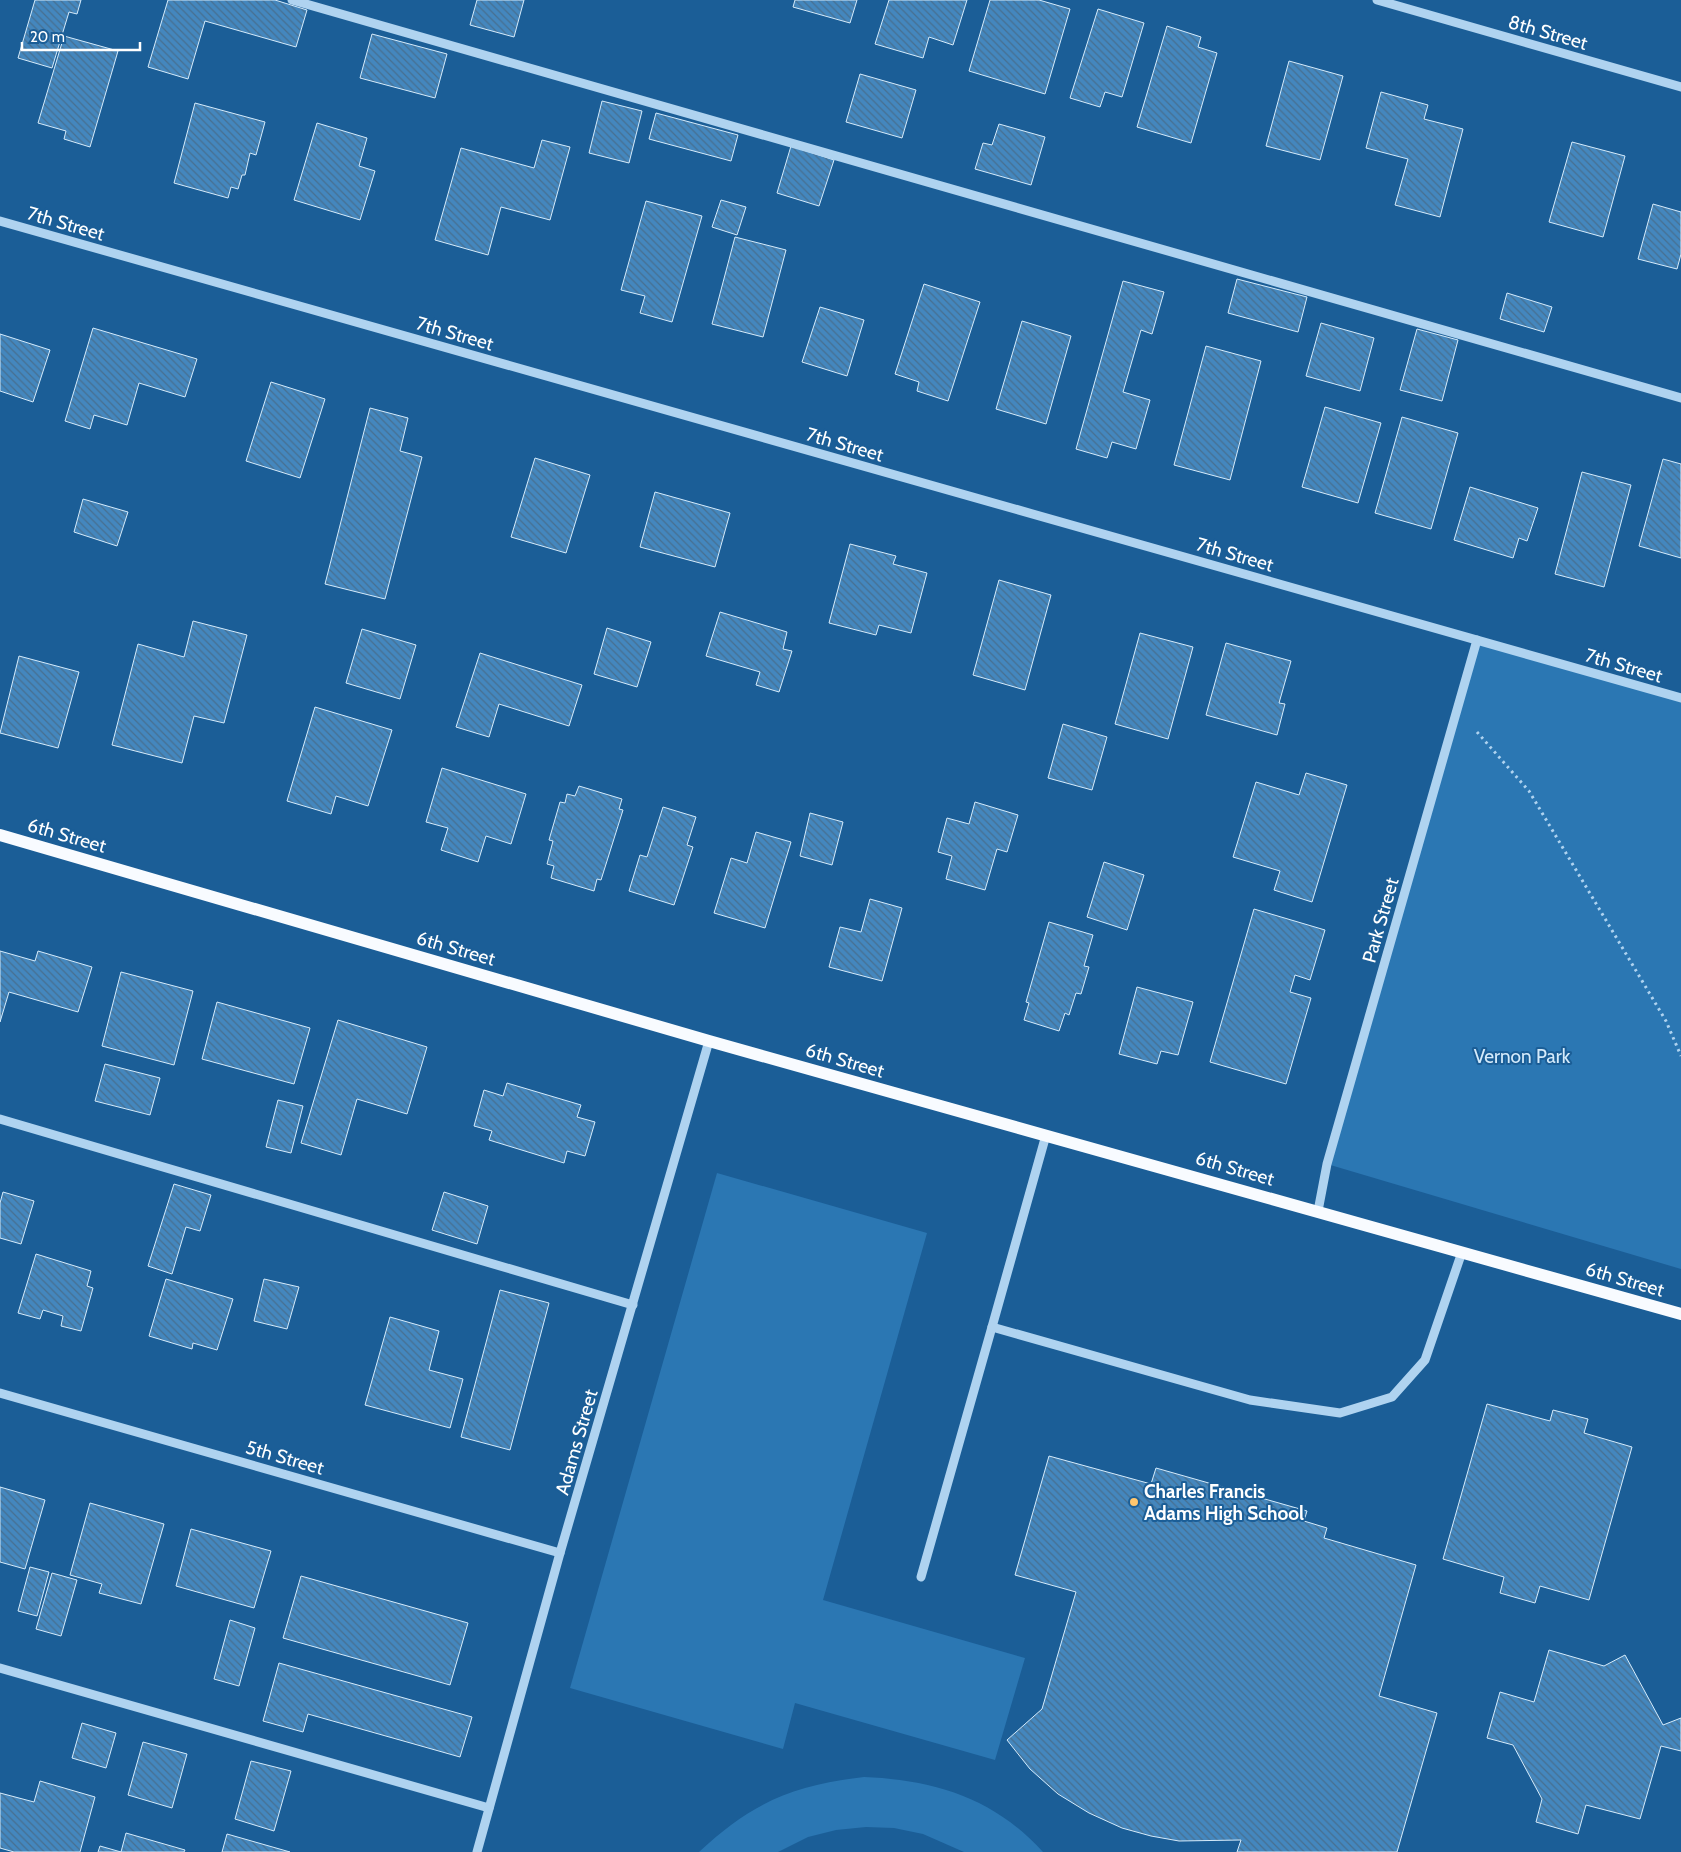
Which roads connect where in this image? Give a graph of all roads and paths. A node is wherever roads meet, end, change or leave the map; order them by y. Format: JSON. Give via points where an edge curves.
{"nodes":[{"id":1,"x":292,"y":0,"type":"edge"},
{"id":2,"x":1378,"y":0,"type":"edge"},
{"id":3,"x":1681,"y":87,"type":"edge"},
{"id":4,"x":0,"y":221,"type":"edge"},
{"id":5,"x":1681,"y":398,"type":"edge"},
{"id":6,"x":1477,"y":640,"type":"junction"},
{"id":7,"x":1681,"y":698,"type":"edge"},
{"id":8,"x":1457,"y":709,"type":"junction"},
{"id":9,"x":0,"y":835,"type":"edge"},
{"id":10,"x":709,"y":1041,"type":"junction"},
{"id":11,"x":1681,"y":1056,"type":"edge"},
{"id":12,"x":0,"y":1119,"type":"edge"},
{"id":13,"x":1046,"y":1135,"type":"junction"},
{"id":14,"x":1318,"y":1211,"type":"junction"},
{"id":15,"x":1462,"y":1252,"type":"junction"},
{"id":16,"x":633,"y":1305,"type":"junction"},
{"id":17,"x":1681,"y":1314,"type":"edge"},
{"id":18,"x":992,"y":1327,"type":"junction"},
{"id":19,"x":0,"y":1393,"type":"edge"},
{"id":20,"x":560,"y":1553,"type":"junction"},
{"id":21,"x":921,"y":1576,"type":"dead end"},
{"id":22,"x":0,"y":1668,"type":"edge"},
{"id":23,"x":489,"y":1808,"type":"junction"},
{"id":24,"x":477,"y":1852,"type":"edge"}],
"edges":[{"from":1,"to":5,"type":"street"},
{"from":2,"to":3,"type":"street","name":"8th Street"},
{"from":4,"to":6,"type":"street","name":"7th Street"},
{"from":6,"to":7,"type":"street","name":"7th Street"},
{"from":6,"to":8,"type":"street","name":"Park Street"},
{"from":8,"to":11,"type":"path","via":[[1529,791],[1666,1021]]},
{"from":8,"to":14,"type":"street","name":"Park Street","via":[[1327,1164]]},
{"from":9,"to":10,"type":"main road","name":"6th Street"},
{"from":10,"to":13,"type":"main road","name":"6th Street"},
{"from":10,"to":16,"type":"street","name":"Adams Street"},
{"from":12,"to":16,"type":"street"},
{"from":13,"to":14,"type":"main road","name":"6th Street"},
{"from":13,"to":18,"type":"street"},
{"from":14,"to":15,"type":"main road","name":"6th Street"},
{"from":15,"to":17,"type":"main road","name":"6th Street"},
{"from":15,"to":18,"type":"street","via":[[1425,1360],[1392,1397],[1340,1413],[1250,1400]]},
{"from":16,"to":20,"type":"street","name":"Adams Street"},
{"from":18,"to":21,"type":"street"},
{"from":19,"to":20,"type":"street","name":"5th Street"},
{"from":20,"to":23,"type":"street","name":"Adams Street"},
{"from":22,"to":23,"type":"street"},
{"from":23,"to":24,"type":"street","name":"Adams Street"}]}
